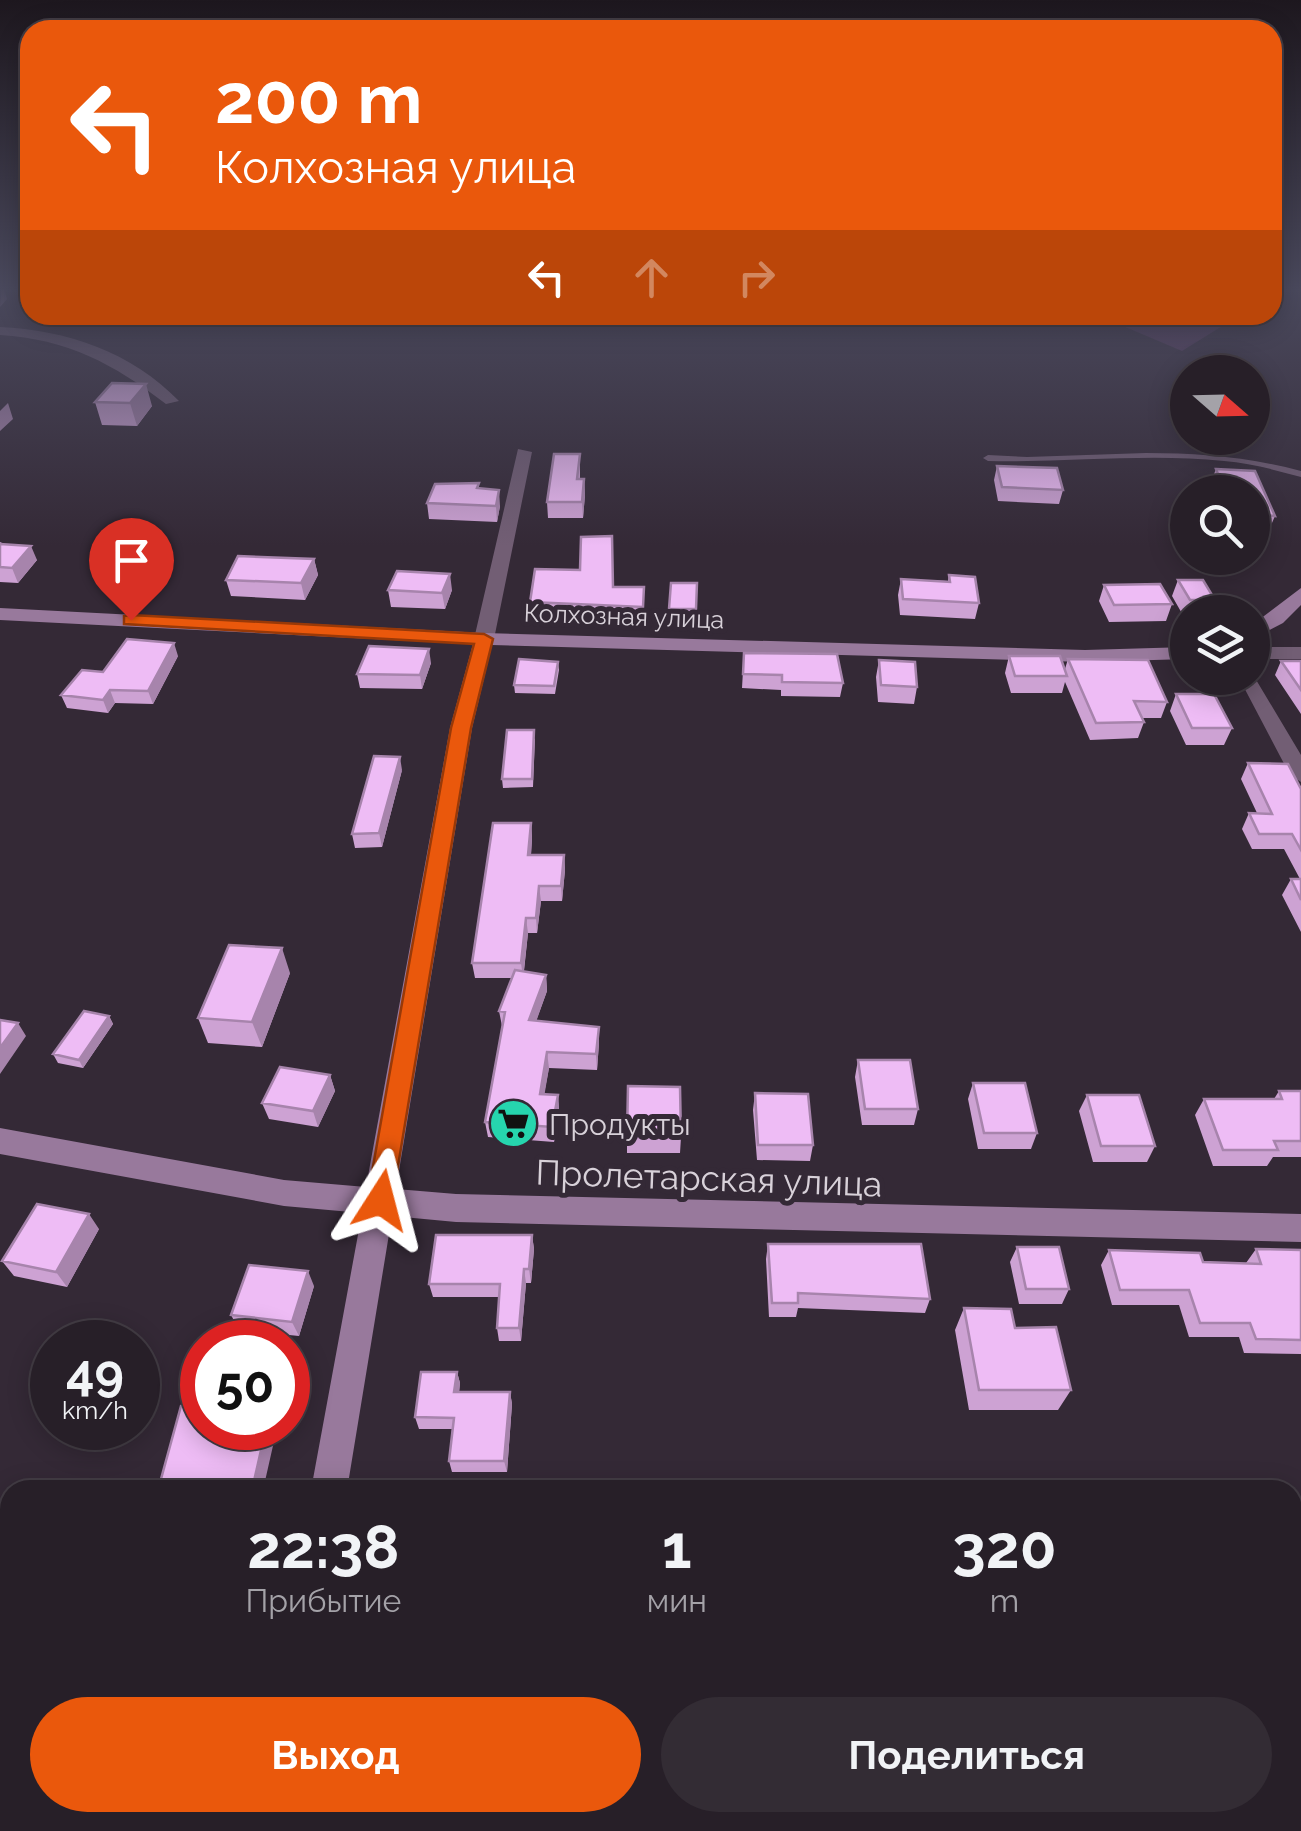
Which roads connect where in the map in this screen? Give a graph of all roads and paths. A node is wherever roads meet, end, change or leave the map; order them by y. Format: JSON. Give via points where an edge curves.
{"nodes":[{"id":1,"x":133,"y":374,"type":"edge"},
{"id":2,"x":171,"y":401,"type":"dead end"},
{"id":3,"x":524,"y":452,"type":"dead end"},
{"id":4,"x":988,"y":458,"type":"dead end"},
{"id":5,"x":1301,"y":474,"type":"edge"},
{"id":6,"x":1301,"y":594,"type":"edge"},
{"id":7,"x":0,"y":614,"type":"edge"},
{"id":8,"x":1270,"y":622,"type":"edge"},
{"id":9,"x":484,"y":639,"type":"junction"},
{"id":10,"x":1270,"y":653,"type":"edge"},
{"id":11,"x":1301,"y":653,"type":"edge"},
{"id":12,"x":1170,"y":654,"type":"edge"},
{"id":13,"x":1258,"y":695,"type":"edge"},
{"id":14,"x":1301,"y":775,"type":"edge"},
{"id":15,"x":0,"y":1141,"type":"edge"},
{"id":16,"x":381,"y":1200,"type":"junction"},
{"id":17,"x":1301,"y":1228,"type":"edge"},
{"id":18,"x":331,"y":1480,"type":"edge"}],
"edges":[{"from":1,"to":2,"type":"street"},
{"from":3,"to":9,"type":"street"},
{"from":4,"to":5,"type":"lane","via":[[1179,455]]},
{"from":6,"to":8,"type":"main road"},
{"from":7,"to":9,"type":"main road","name":"Колхозная улица"},
{"from":9,"to":12,"type":"main road","name":"Колхозная улица"},
{"from":9,"to":16,"type":"main road","via":[[461,728]]},
{"from":10,"to":11,"type":"street"},
{"from":13,"to":14,"type":"street"},
{"from":15,"to":16,"type":"main road","name":"Пролетарская улица","via":[[284,1192]]},
{"from":16,"to":17,"type":"main road","name":"Пролетарская улица","via":[[476,1208]]},
{"from":16,"to":18,"type":"main road"}]}
